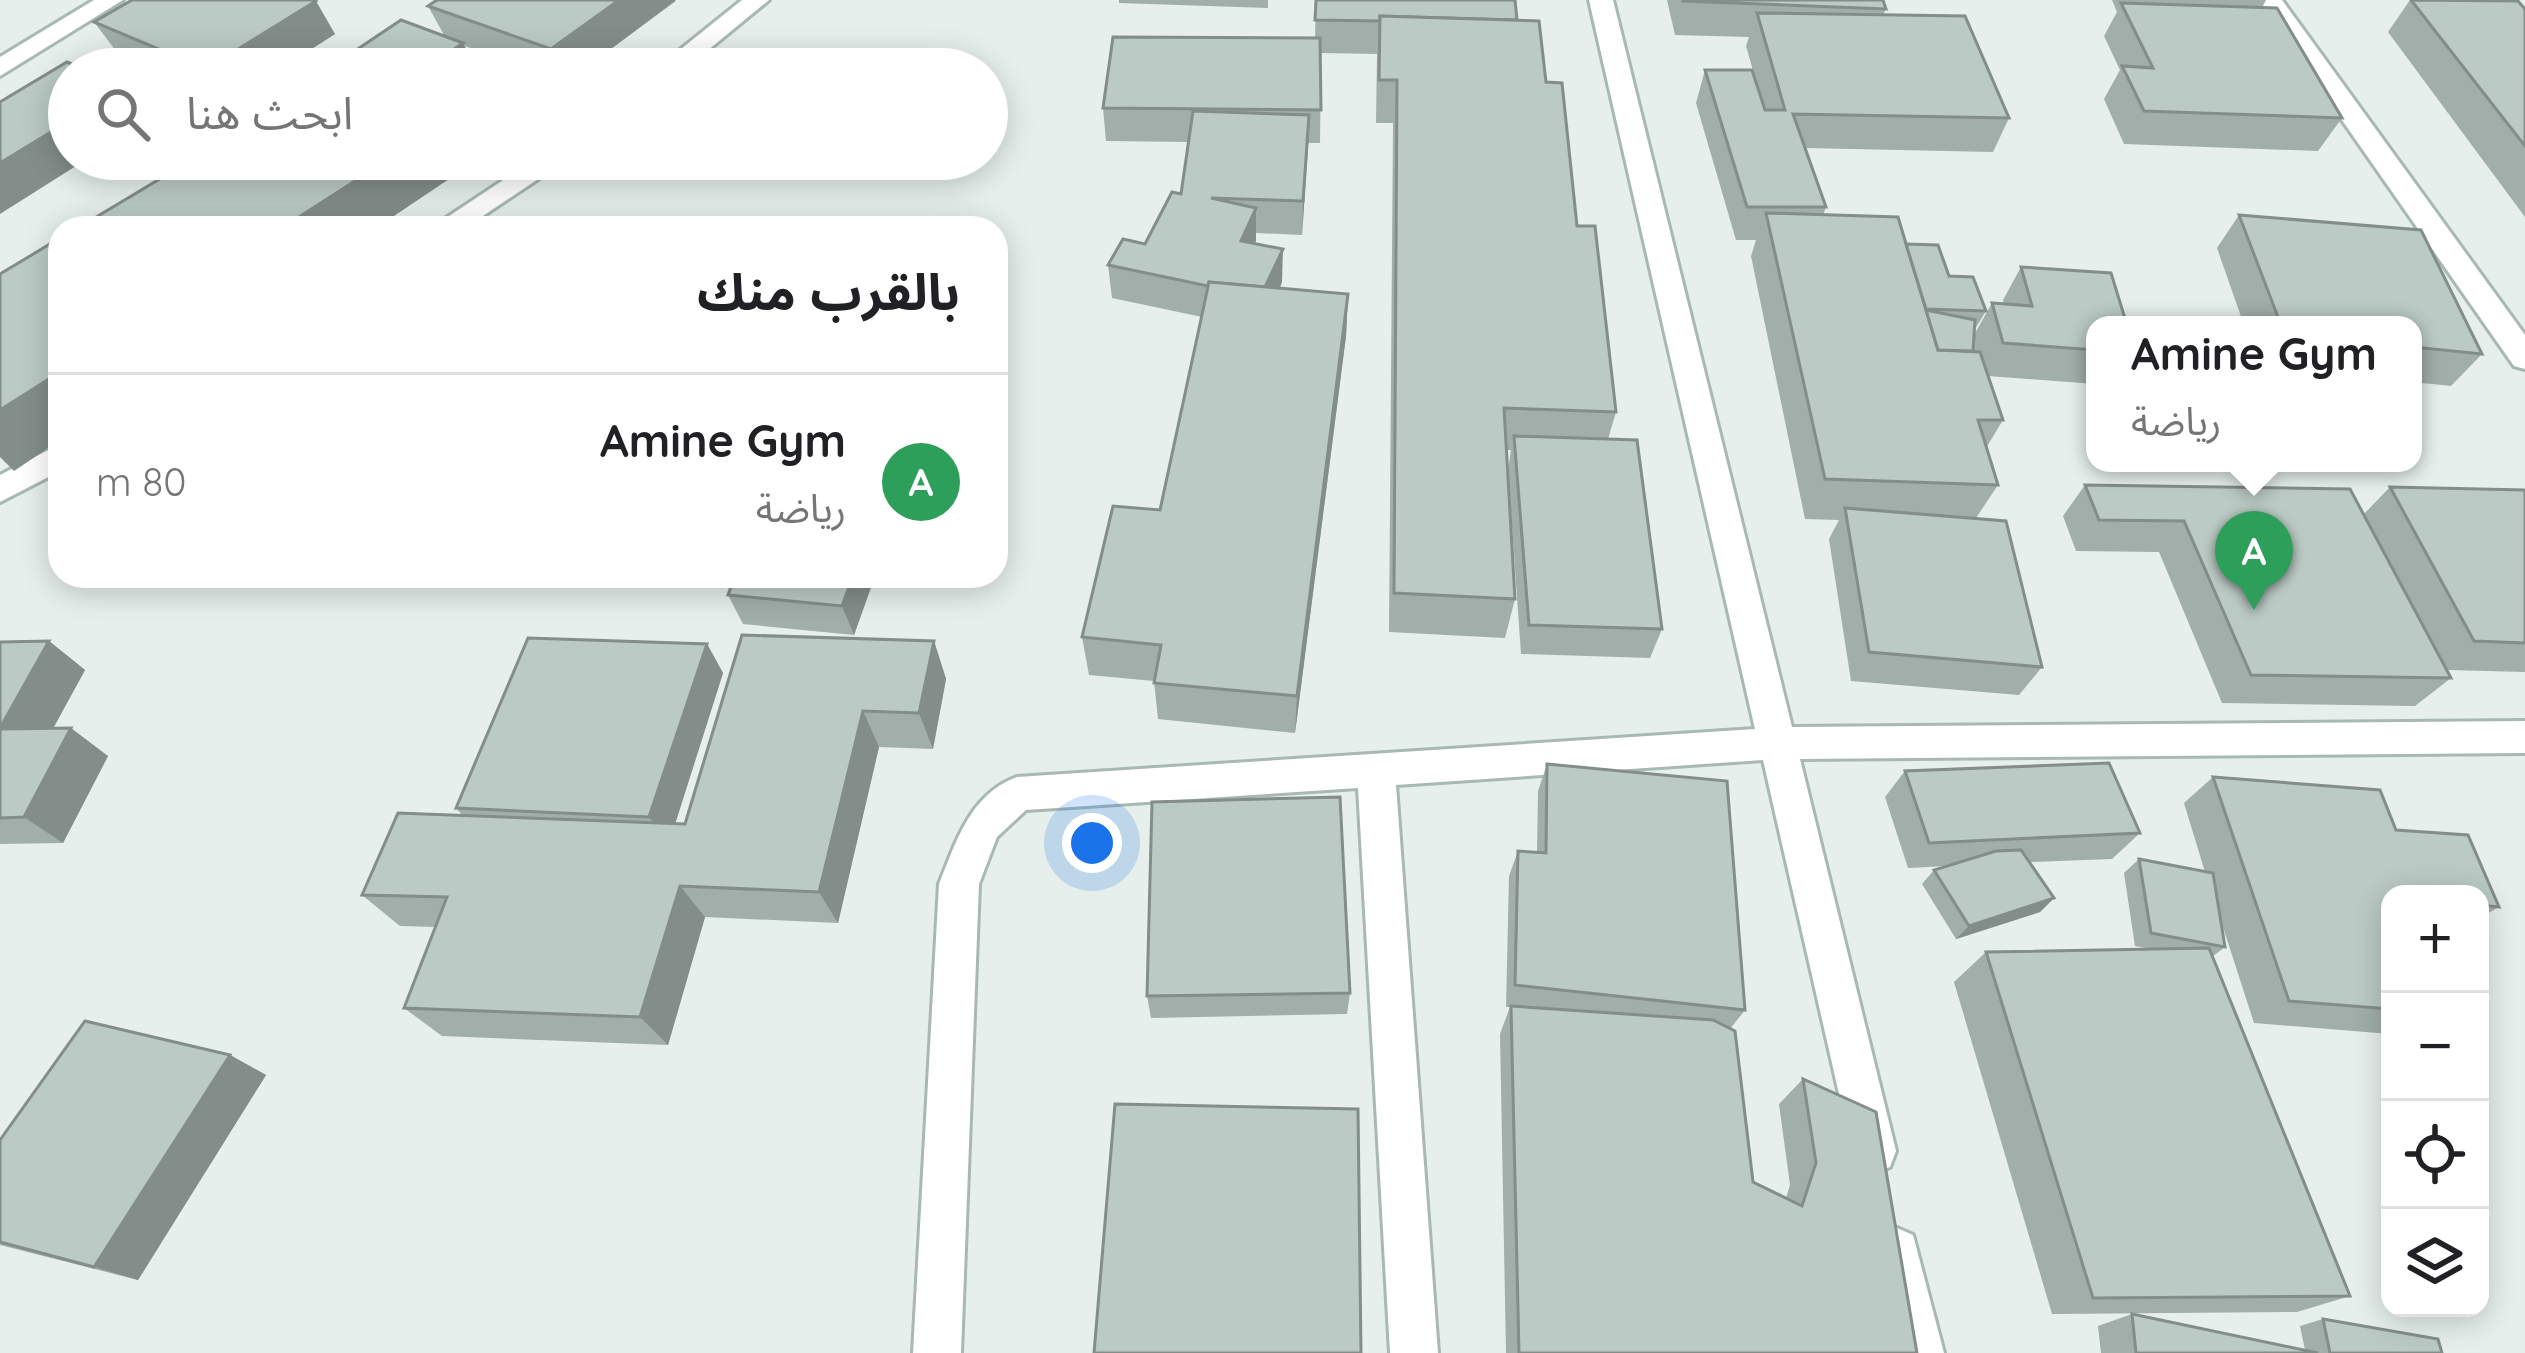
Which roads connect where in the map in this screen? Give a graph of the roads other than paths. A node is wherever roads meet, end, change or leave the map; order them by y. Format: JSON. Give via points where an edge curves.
{"nodes":[{"id":1,"x":111,"y":0,"type":"edge"},
{"id":2,"x":757,"y":0,"type":"edge"},
{"id":3,"x":1601,"y":0,"type":"edge"},
{"id":4,"x":2270,"y":0,"type":"edge"},
{"id":5,"x":696,"y":48,"type":"edge"},
{"id":6,"x":0,"y":68,"type":"edge"},
{"id":7,"x":521,"y":180,"type":"edge"},
{"id":8,"x":464,"y":216,"type":"edge"},
{"id":9,"x":2525,"y":358,"type":"edge"},
{"id":10,"x":48,"y":463,"type":"edge"},
{"id":11,"x":0,"y":490,"type":"edge"},
{"id":12,"x":2525,"y":737,"type":"edge"},
{"id":13,"x":1781,"y":743,"type":"junction"},
{"id":14,"x":1376,"y":770,"type":"junction"},
{"id":15,"x":937,"y":1353,"type":"edge"},
{"id":16,"x":1414,"y":1353,"type":"edge"},
{"id":17,"x":1920,"y":1353,"type":"edge"}],
"edges":[{"from":1,"to":6,"type":"street"},
{"from":2,"to":5,"type":"street"},
{"from":3,"to":13,"type":"street"},
{"from":4,"to":9,"type":"street"},
{"from":7,"to":8,"type":"street"},
{"from":10,"to":11,"type":"street"},
{"from":12,"to":13,"type":"street"},
{"from":13,"to":14,"type":"street"},
{"from":13,"to":17,"type":"street"},
{"from":14,"to":15,"type":"street","via":[[1017,794],[982,826],[958,884]]},
{"from":14,"to":16,"type":"street"}]}
